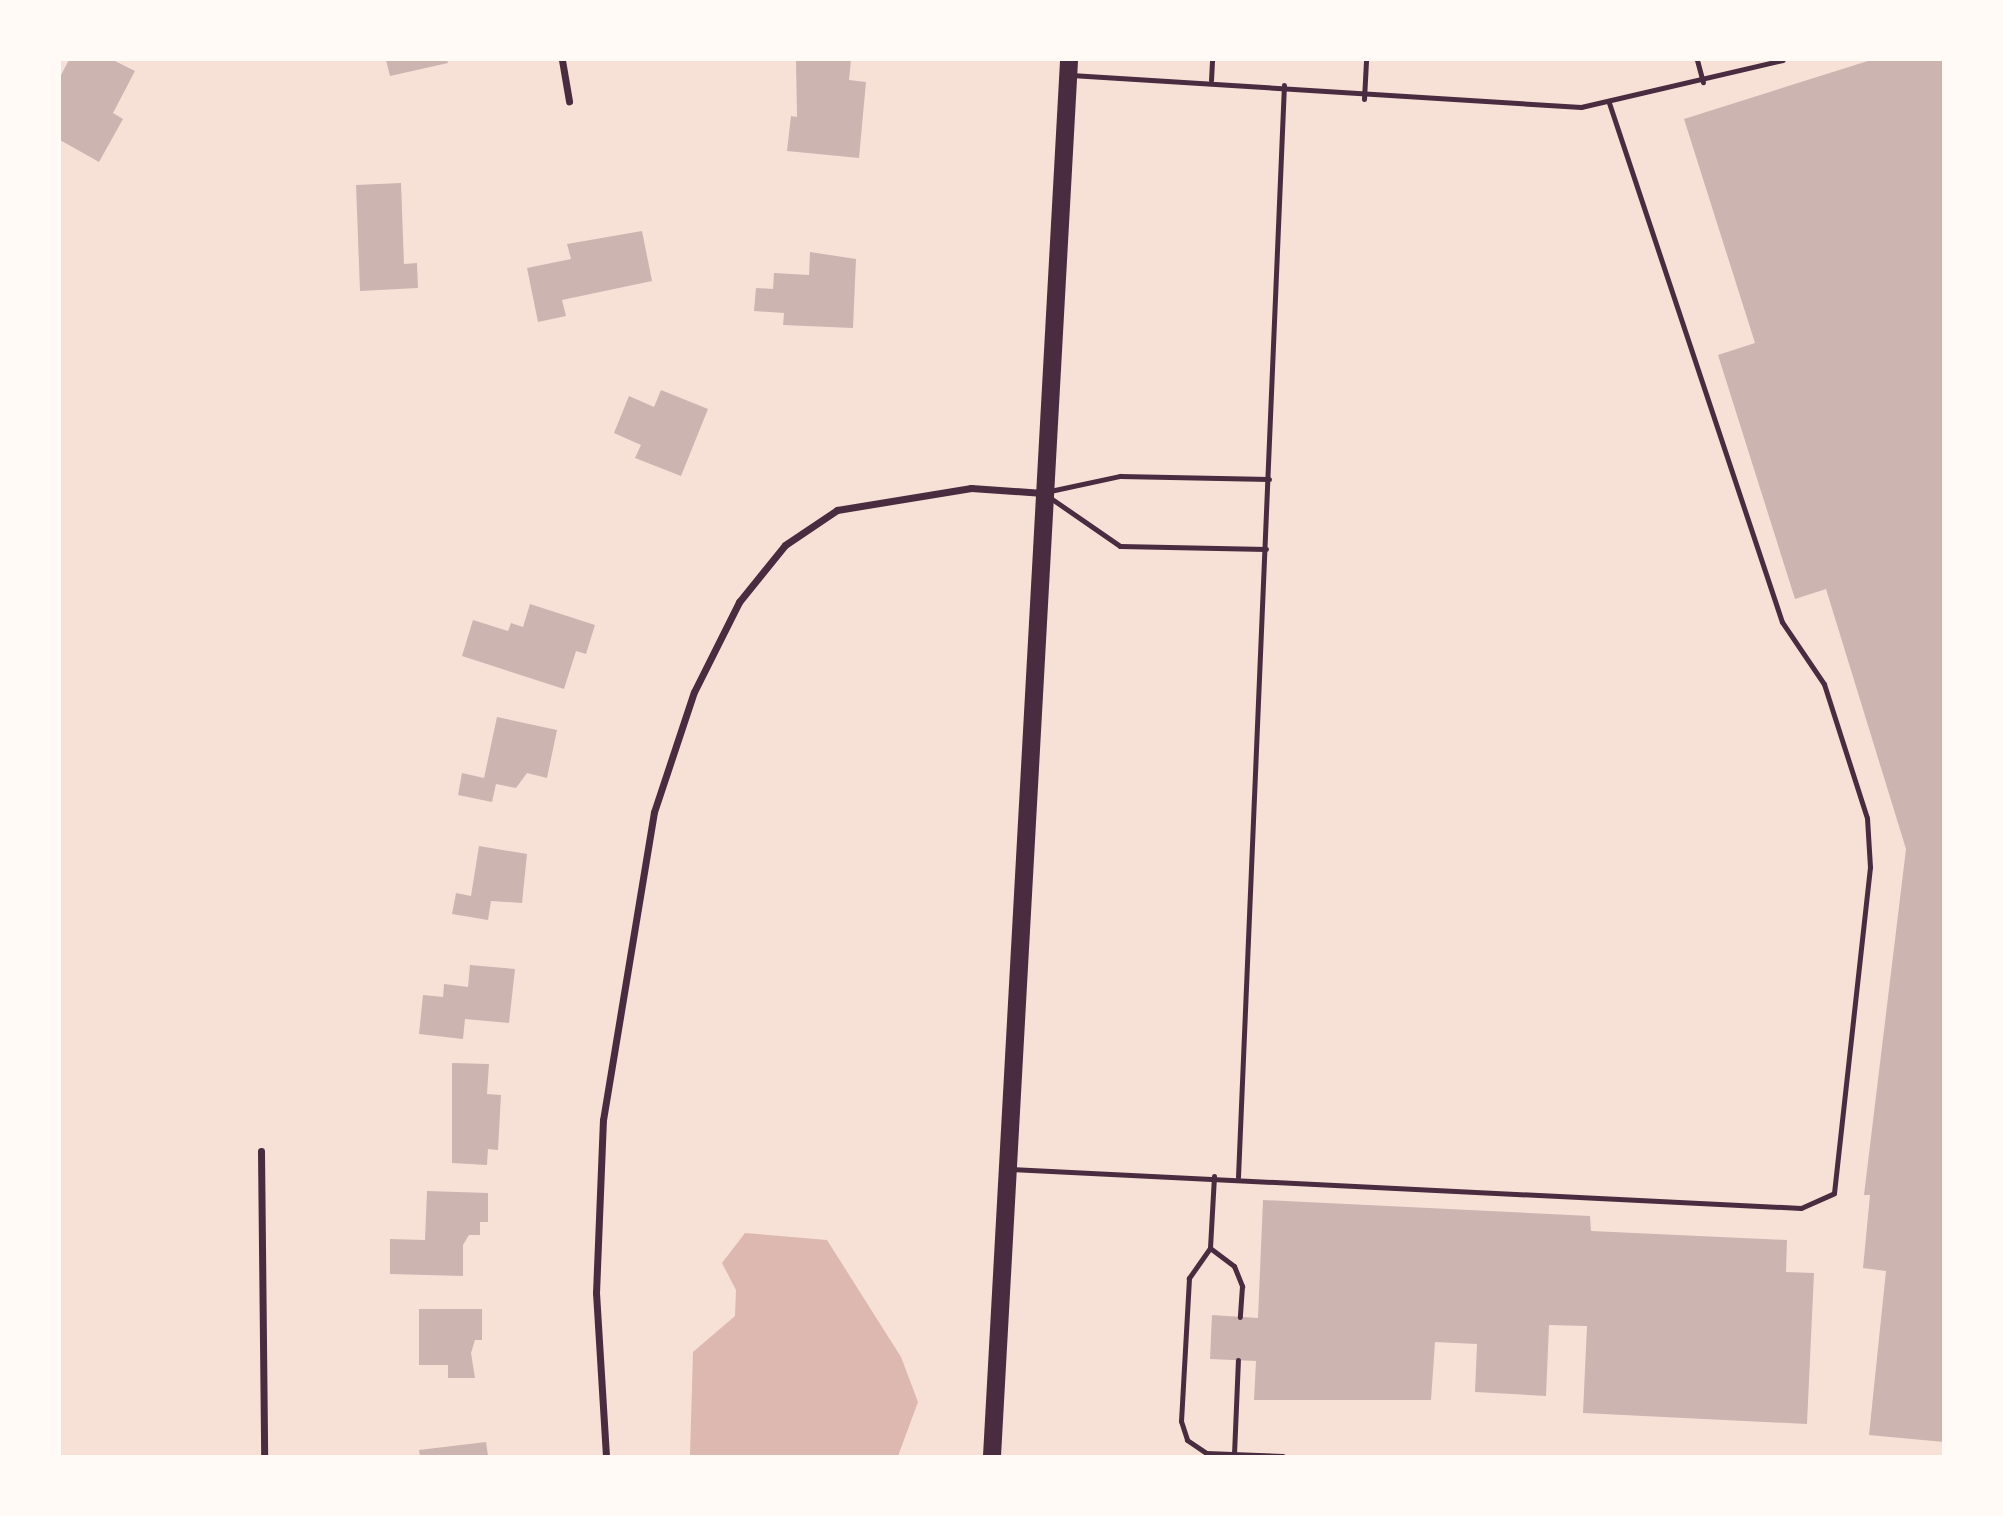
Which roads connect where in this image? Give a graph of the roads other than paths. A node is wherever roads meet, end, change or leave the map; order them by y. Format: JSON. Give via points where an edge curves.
{"nodes":[{"id":1,"x":562,"y":60,"type":"edge"},
{"id":2,"x":1212,"y":60,"type":"edge"},
{"id":3,"x":1366,"y":60,"type":"edge"},
{"id":4,"x":1697,"y":60,"type":"edge"},
{"id":5,"x":1783,"y":60,"type":"edge"},
{"id":6,"x":1068,"y":67,"type":"edge"},
{"id":7,"x":1211,"y":80,"type":"junction"},
{"id":8,"x":1703,"y":82,"type":"junction"},
{"id":9,"x":1284,"y":85,"type":"junction"},
{"id":10,"x":1364,"y":99,"type":"junction"},
{"id":11,"x":569,"y":101,"type":"dead end"},
{"id":12,"x":1609,"y":103,"type":"junction"},
{"id":13,"x":1269,"y":479,"type":"junction"},
{"id":14,"x":1043,"y":493,"type":"junction"},
{"id":15,"x":1266,"y":549,"type":"junction"},
{"id":16,"x":261,"y":1151,"type":"dead end"},
{"id":17,"x":1008,"y":1168,"type":"junction"},
{"id":18,"x":1214,"y":1176,"type":"junction"},
{"id":19,"x":1238,"y":1177,"type":"junction"},
{"id":20,"x":1210,"y":1248,"type":"junction"},
{"id":21,"x":1240,"y":1317,"type":"dead end"},
{"id":22,"x":1238,"y":1360,"type":"dead end"},
{"id":23,"x":1234,"y":1454,"type":"junction"},
{"id":24,"x":1275,"y":1456,"type":"edge"},
{"id":25,"x":264,"y":1457,"type":"edge"},
{"id":26,"x":606,"y":1457,"type":"edge"},
{"id":27,"x":992,"y":1457,"type":"edge"},
{"id":28,"x":1283,"y":1457,"type":"edge"}],
"edges":[{"from":1,"to":11,"type":"street"},
{"from":2,"to":7,"type":"lane"},
{"from":3,"to":10,"type":"lane"},
{"from":4,"to":8,"type":"lane"},
{"from":5,"to":8,"type":"lane"},
{"from":6,"to":7,"type":"lane"},
{"from":6,"to":14,"type":"main road"},
{"from":7,"to":9,"type":"lane"},
{"from":8,"to":12,"type":"lane"},
{"from":9,"to":10,"type":"lane"},
{"from":9,"to":13,"type":"lane"},
{"from":10,"to":12,"type":"lane"},
{"from":12,"to":19,"type":"lane","via":[[1782,622],[1824,684],[1867,818],[1870,867],[1834,1194],[1801,1208]]},
{"from":13,"to":14,"type":"lane","via":[[1120,476]]},
{"from":13,"to":15,"type":"lane"},
{"from":14,"to":15,"type":"lane","via":[[1120,546]]},
{"from":14,"to":17,"type":"main road"},
{"from":14,"to":26,"type":"street","via":[[971,488],[837,510],[785,545],[739,602],[694,692],[654,812],[603,1120],[596,1293]]},
{"from":15,"to":19,"type":"lane"},
{"from":16,"to":25,"type":"street"},
{"from":17,"to":18,"type":"lane"},
{"from":17,"to":27,"type":"main road"},
{"from":18,"to":19,"type":"lane"},
{"from":18,"to":20,"type":"lane"},
{"from":20,"to":21,"type":"lane","via":[[1234,1266],[1241,1286]]},
{"from":20,"to":23,"type":"lane","via":[[1189,1278],[1181,1421],[1187,1440],[1206,1452]]},
{"from":22,"to":23,"type":"lane"},
{"from":23,"to":24,"type":"lane"},
{"from":24,"to":28,"type":"lane"}]}
